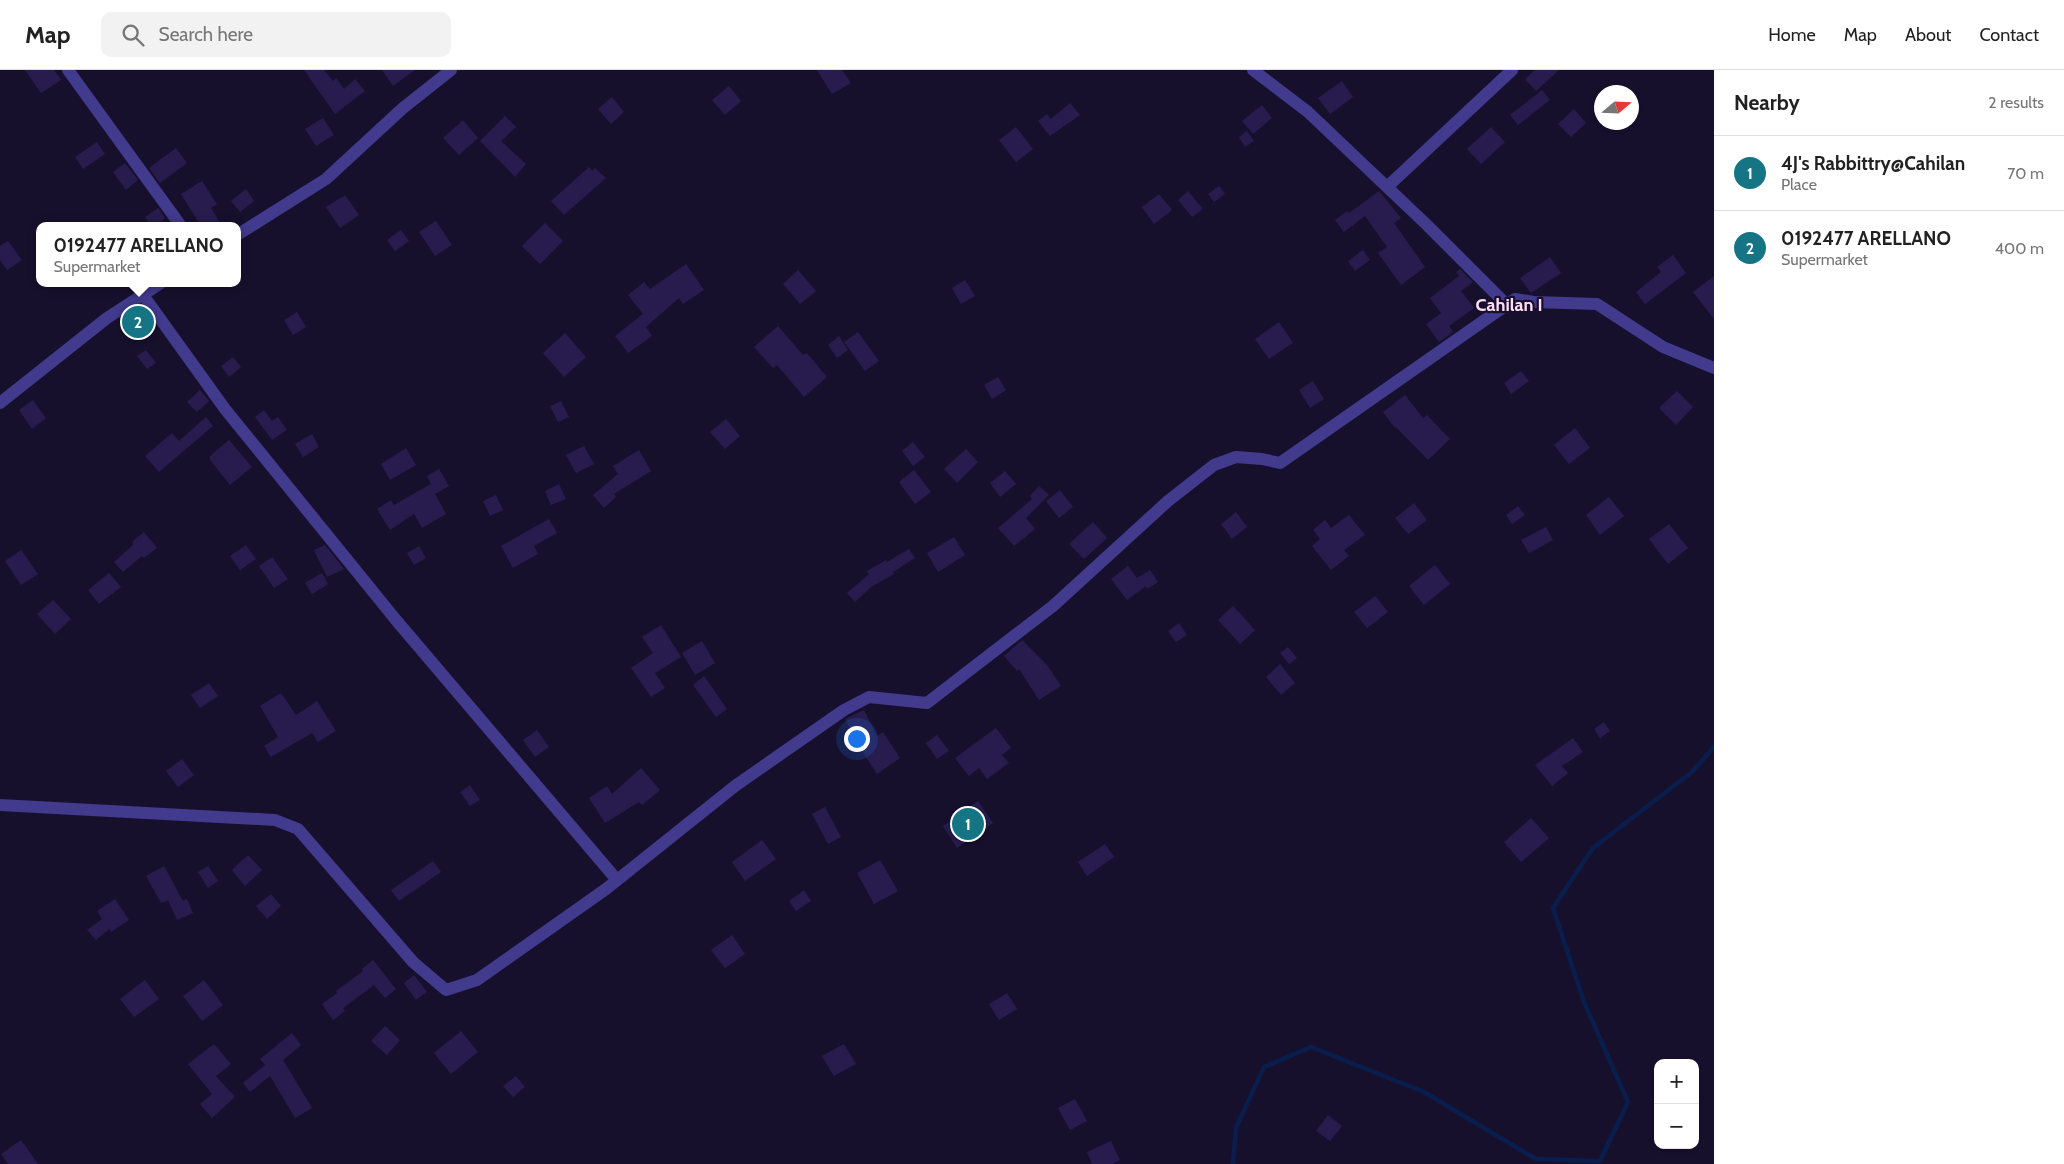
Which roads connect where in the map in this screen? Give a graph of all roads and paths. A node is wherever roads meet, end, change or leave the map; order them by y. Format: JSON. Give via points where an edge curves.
{"nodes":[{"id":1,"x":68,"y":70,"type":"edge"},
{"id":2,"x":451,"y":70,"type":"edge"},
{"id":3,"x":1253,"y":70,"type":"edge"},
{"id":4,"x":1512,"y":70,"type":"edge"},
{"id":5,"x":1387,"y":187,"type":"junction"},
{"id":6,"x":178,"y":222,"type":"edge"},
{"id":7,"x":241,"y":232,"type":"edge"},
{"id":8,"x":155,"y":287,"type":"edge"},
{"id":9,"x":143,"y":295,"type":"junction"},
{"id":10,"x":1507,"y":305,"type":"junction"},
{"id":11,"x":1714,"y":368,"type":"edge"},
{"id":12,"x":0,"y":404,"type":"edge"},
{"id":13,"x":0,"y":805,"type":"edge"},
{"id":14,"x":618,"y":880,"type":"junction"}],
"edges":[{"from":1,"to":6,"type":"street"},
{"from":2,"to":7,"type":"street","via":[[403,108],[326,179]]},
{"from":3,"to":5,"type":"street","via":[[1308,112]]},
{"from":4,"to":5,"type":"street"},
{"from":5,"to":10,"type":"street"},
{"from":8,"to":9,"type":"street"},
{"from":9,"to":12,"type":"street","via":[[107,318]]},
{"from":9,"to":14,"type":"street","via":[[231,417],[402,628]]},
{"from":10,"to":11,"type":"street","via":[[1516,299],[1597,304],[1663,347]]},
{"from":10,"to":14,"type":"street","via":[[1280,463],[1236,457],[1214,465],[1168,500],[1053,606],[927,703],[869,696],[844,710],[735,786]]},
{"from":13,"to":14,"type":"street","via":[[275,820],[298,829],[413,962],[446,990],[476,980]]}]}
